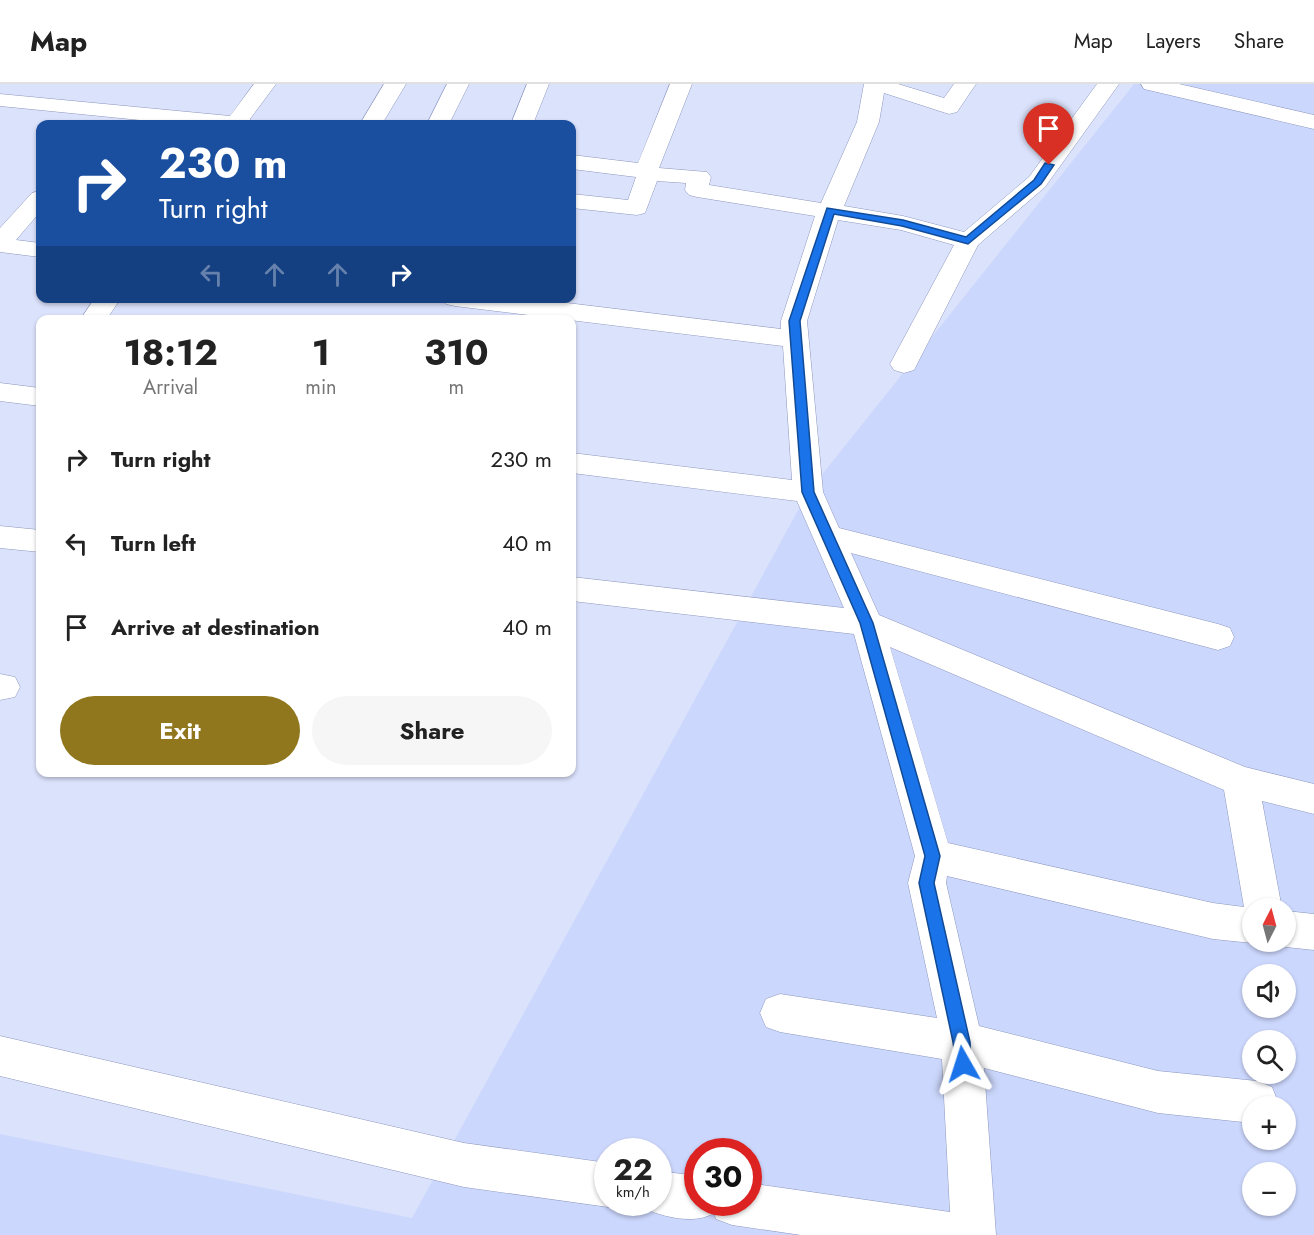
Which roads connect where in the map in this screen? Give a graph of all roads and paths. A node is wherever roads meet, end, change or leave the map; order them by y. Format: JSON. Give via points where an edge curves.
{"nodes":[{"id":1,"x":265,"y":84,"type":"edge"},
{"id":2,"x":395,"y":84,"type":"edge"},
{"id":3,"x":458,"y":84,"type":"edge"},
{"id":4,"x":538,"y":84,"type":"edge"},
{"id":5,"x":681,"y":84,"type":"edge"},
{"id":6,"x":876,"y":84,"type":"edge"},
{"id":7,"x":965,"y":84,"type":"edge"},
{"id":8,"x":1108,"y":84,"type":"edge"},
{"id":9,"x":1152,"y":84,"type":"edge"},
{"id":10,"x":0,"y":99,"type":"edge"},
{"id":11,"x":118,"y":109,"type":"edge"},
{"id":12,"x":205,"y":120,"type":"edge"},
{"id":13,"x":239,"y":120,"type":"edge"},
{"id":14,"x":373,"y":120,"type":"edge"},
{"id":15,"x":440,"y":120,"type":"edge"},
{"id":16,"x":524,"y":120,"type":"edge"},
{"id":17,"x":1314,"y":122,"type":"edge"},
{"id":18,"x":576,"y":163,"type":"edge"},
{"id":19,"x":647,"y":172,"type":"junction"},
{"id":20,"x":576,"y":201,"type":"edge"},
{"id":21,"x":36,"y":203,"type":"edge"},
{"id":22,"x":830,"y":210,"type":"junction"},
{"id":23,"x":968,"y":241,"type":"junction"},
{"id":24,"x":0,"y":244,"type":"edge"},
{"id":25,"x":36,"y":249,"type":"edge"},
{"id":26,"x":497,"y":303,"type":"edge"},
{"id":27,"x":796,"y":339,"type":"junction"},
{"id":28,"x":904,"y":364,"type":"dead end"},
{"id":29,"x":0,"y":392,"type":"edge"},
{"id":30,"x":36,"y":394,"type":"edge"},
{"id":31,"x":576,"y":463,"type":"edge"},
{"id":32,"x":808,"y":492,"type":"junction"},
{"id":33,"x":828,"y":536,"type":"junction"},
{"id":34,"x":0,"y":537,"type":"edge"},
{"id":35,"x":36,"y":541,"type":"edge"},
{"id":36,"x":576,"y":588,"type":"edge"},
{"id":37,"x":867,"y":623,"type":"junction"},
{"id":38,"x":1218,"y":637,"type":"dead end"},
{"id":39,"x":1240,"y":781,"type":"junction"},
{"id":40,"x":1314,"y":799,"type":"edge"},
{"id":41,"x":933,"y":856,"type":"junction"},
{"id":42,"x":1261,"y":898,"type":"edge"},
{"id":43,"x":1242,"y":924,"type":"edge"},
{"id":44,"x":1296,"y":930,"type":"edge"},
{"id":45,"x":1314,"y":932,"type":"edge"},
{"id":46,"x":780,"y":1013,"type":"dead end"},
{"id":47,"x":962,"y":1042,"type":"junction"},
{"id":48,"x":0,"y":1056,"type":"edge"},
{"id":49,"x":1242,"y":1100,"type":"edge"},
{"id":50,"x":594,"y":1183,"type":"edge"},
{"id":51,"x":762,"y":1207,"type":"edge"},
{"id":52,"x":954,"y":1235,"type":"edge"},
{"id":53,"x":974,"y":1235,"type":"edge"}],
"edges":[{"from":1,"to":13,"type":"street"},
{"from":2,"to":14,"type":"street"},
{"from":3,"to":15,"type":"street"},
{"from":4,"to":16,"type":"street"},
{"from":5,"to":19,"type":"street"},
{"from":6,"to":7,"type":"street","via":[[949,107]]},
{"from":6,"to":22,"type":"street","via":[[868,122]]},
{"from":8,"to":23,"type":"street","via":[[1037,182]]},
{"from":9,"to":17,"type":"street","via":[[1255,100]]},
{"from":10,"to":11,"type":"street"},
{"from":11,"to":12,"type":"street"},
{"from":18,"to":19,"type":"street"},
{"from":19,"to":20,"type":"street","via":[[637,208]]},
{"from":19,"to":22,"type":"street","via":[[699,177],[697,189]]},
{"from":21,"to":24,"type":"street"},
{"from":22,"to":23,"type":"street","via":[[903,223]]},
{"from":22,"to":27,"type":"street","via":[[794,321]]},
{"from":23,"to":28,"type":"street"},
{"from":24,"to":25,"type":"street"},
{"from":26,"to":27,"type":"street"},
{"from":27,"to":32,"type":"street"},
{"from":29,"to":30,"type":"street"},
{"from":31,"to":32,"type":"street"},
{"from":32,"to":33,"type":"street"},
{"from":33,"to":37,"type":"street"},
{"from":33,"to":38,"type":"street"},
{"from":34,"to":35,"type":"street"},
{"from":36,"to":37,"type":"street"},
{"from":37,"to":39,"type":"street"},
{"from":37,"to":41,"type":"street"},
{"from":39,"to":40,"type":"street"},
{"from":39,"to":42,"type":"street"},
{"from":41,"to":43,"type":"street","via":[[1213,921]]},
{"from":41,"to":47,"type":"street","via":[[927,883]]},
{"from":44,"to":45,"type":"street"},
{"from":46,"to":47,"type":"street"},
{"from":47,"to":49,"type":"street","via":[[1158,1092]]},
{"from":47,"to":53,"type":"street"},
{"from":48,"to":50,"type":"street","via":[[464,1164]]},
{"from":51,"to":52,"type":"street"}]}
